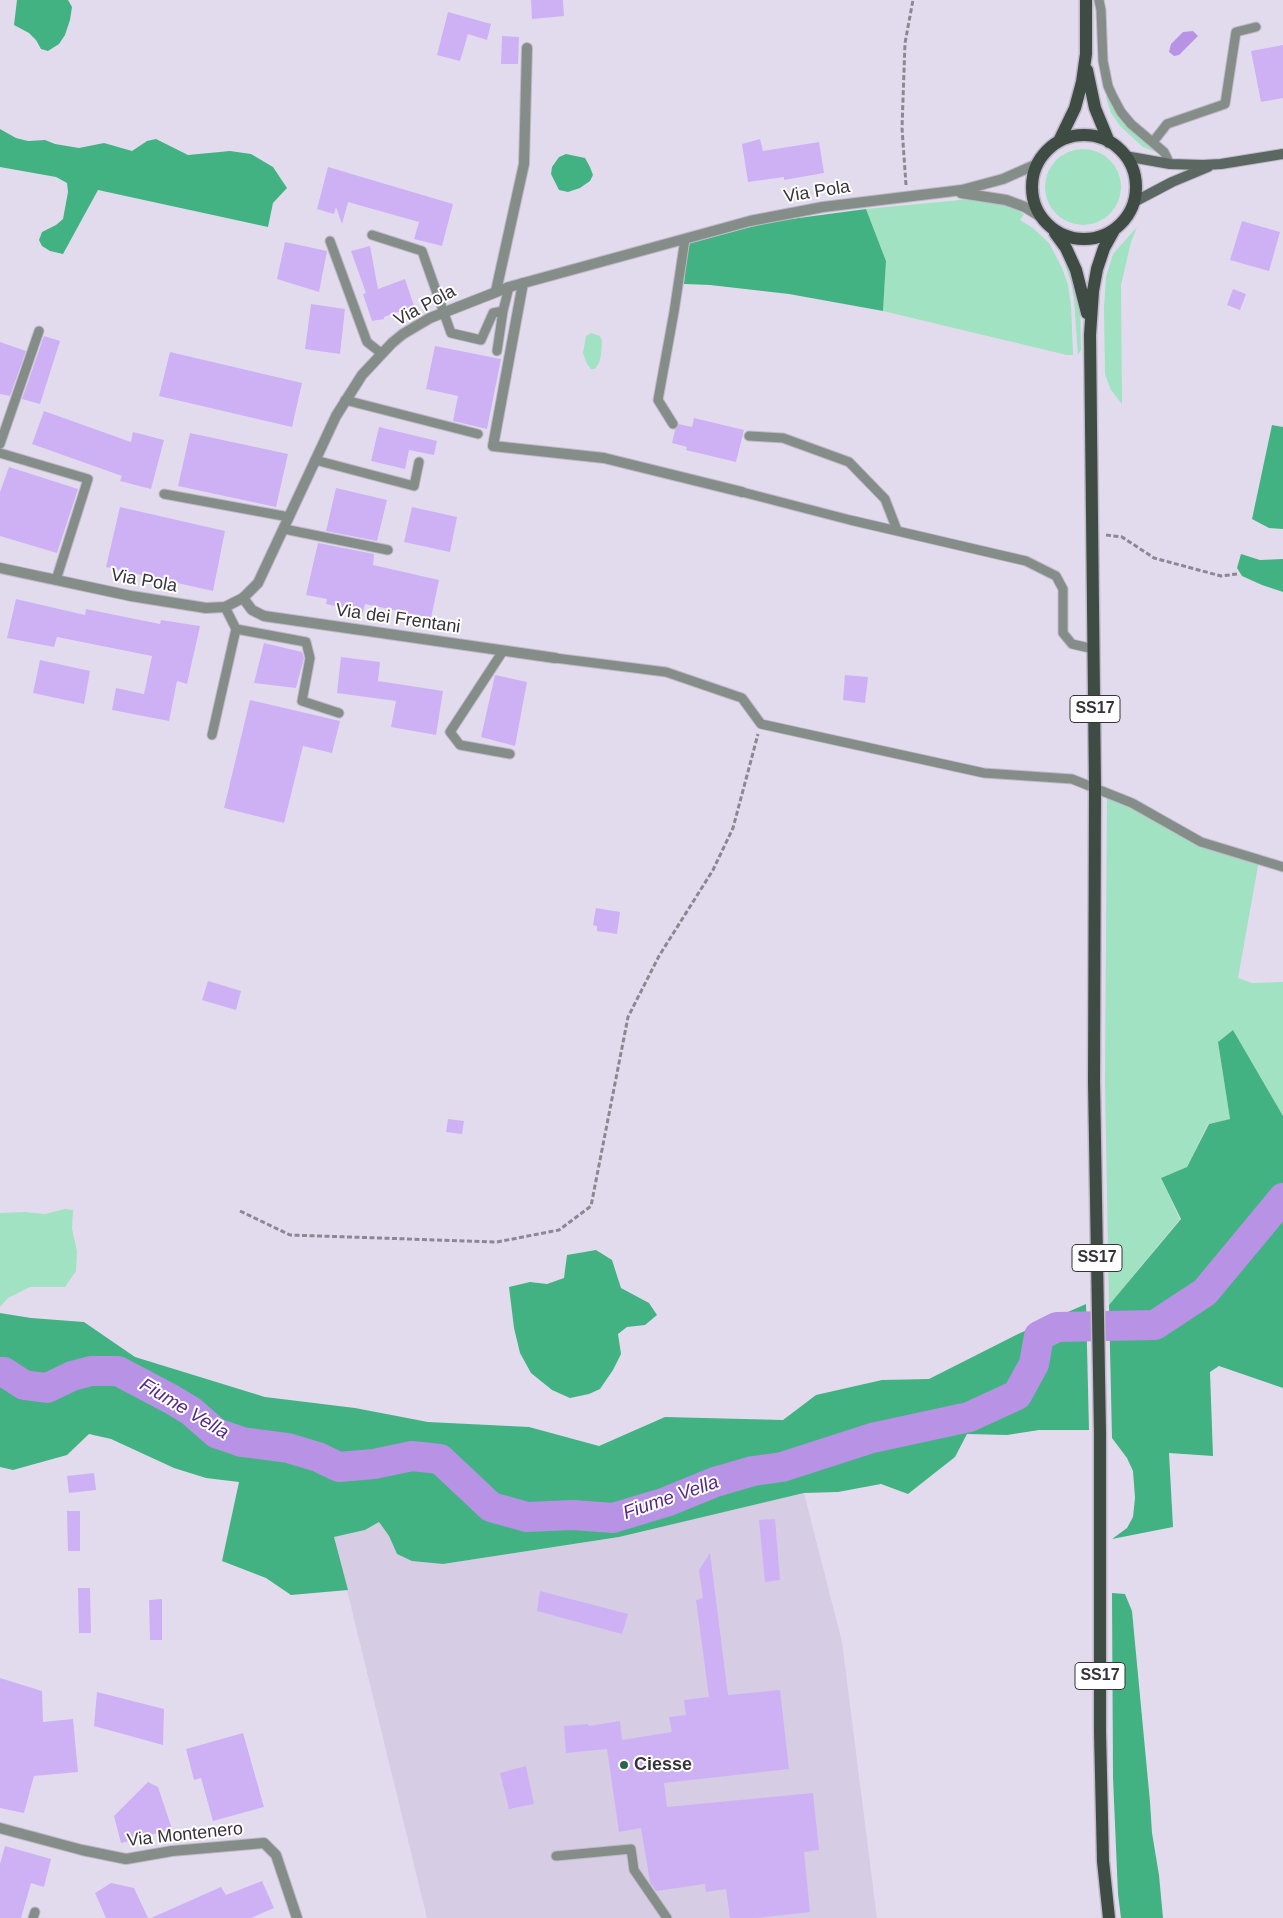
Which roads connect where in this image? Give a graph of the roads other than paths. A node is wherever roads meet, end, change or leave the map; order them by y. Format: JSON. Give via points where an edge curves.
{"nodes":[{"id":1,"x":1086,"y":0,"type":"edge"},
{"id":2,"x":1099,"y":0,"type":"edge"},
{"id":3,"x":1256,"y":27,"type":"dead end"},
{"id":4,"x":527,"y":48,"type":"dead end"},
{"id":5,"x":1086,"y":54,"type":"junction"},
{"id":6,"x":1059,"y":141,"type":"junction"},
{"id":7,"x":1109,"y":142,"type":"junction"},
{"id":8,"x":1153,"y":142,"type":"junction"},
{"id":9,"x":1283,"y":154,"type":"edge"},
{"id":10,"x":1125,"y":156,"type":"junction"},
{"id":11,"x":1037,"y":164,"type":"junction"},
{"id":12,"x":1170,"y":164,"type":"junction"},
{"id":13,"x":1221,"y":164,"type":"junction"},
{"id":14,"x":948,"y":192,"type":"junction"},
{"id":15,"x":1134,"y":202,"type":"junction"},
{"id":16,"x":1041,"y":217,"type":"junction"},
{"id":17,"x":1051,"y":228,"type":"junction"},
{"id":18,"x":1114,"y":230,"type":"junction"},
{"id":19,"x":372,"y":235,"type":"dead end"},
{"id":20,"x":685,"y":239,"type":"junction"},
{"id":21,"x":330,"y":241,"type":"dead end"},
{"id":22,"x":523,"y":283,"type":"junction"},
{"id":23,"x":509,"y":287,"type":"junction"},
{"id":24,"x":496,"y":291,"type":"junction"},
{"id":25,"x":444,"y":311,"type":"junction"},
{"id":26,"x":502,"y":311,"type":"junction"},
{"id":27,"x":39,"y":331,"type":"dead end"},
{"id":28,"x":1090,"y":335,"type":"junction"},
{"id":29,"x":497,"y":351,"type":"dead end"},
{"id":30,"x":381,"y":353,"type":"junction"},
{"id":31,"x":345,"y":400,"type":"junction"},
{"id":32,"x":673,"y":424,"type":"dead end"},
{"id":33,"x":478,"y":434,"type":"dead end"},
{"id":34,"x":749,"y":436,"type":"dead end"},
{"id":35,"x":0,"y":444,"type":"edge"},
{"id":36,"x":0,"y":453,"type":"edge"},
{"id":37,"x":315,"y":460,"type":"junction"},
{"id":38,"x":419,"y":462,"type":"dead end"},
{"id":39,"x":742,"y":492,"type":"joint"},
{"id":40,"x":164,"y":494,"type":"dead end"},
{"id":41,"x":289,"y":517,"type":"junction"},
{"id":42,"x":284,"y":529,"type":"junction"},
{"id":43,"x":897,"y":530,"type":"junction"},
{"id":44,"x":388,"y":550,"type":"dead end"},
{"id":45,"x":0,"y":568,"type":"edge"},
{"id":46,"x":56,"y":580,"type":"junction"},
{"id":47,"x":243,"y":598,"type":"junction"},
{"id":48,"x":224,"y":607,"type":"junction"},
{"id":49,"x":236,"y":629,"type":"junction"},
{"id":50,"x":1094,"y":649,"type":"junction"},
{"id":51,"x":503,"y":650,"type":"junction"},
{"id":52,"x":555,"y":658,"type":"joint"},
{"id":53,"x":339,"y":713,"type":"dead end"},
{"id":54,"x":212,"y":735,"type":"dead end"},
{"id":55,"x":510,"y":754,"type":"dead end"},
{"id":56,"x":1095,"y":787,"type":"junction"},
{"id":57,"x":1283,"y":867,"type":"edge"},
{"id":58,"x":0,"y":1828,"type":"edge"},
{"id":59,"x":556,"y":1856,"type":"dead end"},
{"id":60,"x":296,"y":1918,"type":"edge"},
{"id":61,"x":667,"y":1918,"type":"edge"},
{"id":62,"x":1108,"y":1918,"type":"edge"}],
"edges":[{"from":1,"to":5,"type":"main road"},
{"from":2,"to":8,"type":"lane","via":[[1108,86],[1121,112]]},
{"from":3,"to":8,"type":"lane","via":[[1236,32],[1225,104],[1167,124]]},
{"from":4,"to":24,"type":"street","via":[[524,164]]},
{"from":5,"to":6,"type":"main road","via":[[1079,95]]},
{"from":5,"to":7,"type":"main road","via":[[1092,97]]},
{"from":6,"to":7,"type":"main road","via":[[1080,135]]},
{"from":6,"to":11,"type":"main road"},
{"from":7,"to":10,"type":"main road"},
{"from":8,"to":12,"type":"lane","via":[[1164,152]]},
{"from":9,"to":13,"type":"main road"},
{"from":10,"to":12,"type":"main road"},
{"from":10,"to":15,"type":"main road","via":[[1134,174]]},
{"from":11,"to":14,"type":"street","name":"Via Pola","via":[[1003,180]]},
{"from":11,"to":16,"type":"main road","via":[[1032,186],[1035,207]]},
{"from":12,"to":13,"type":"main road"},
{"from":13,"to":15,"type":"main road","via":[[1181,178]]},
{"from":14,"to":16,"type":"street","name":"Via Pola","via":[[1006,200]]},
{"from":14,"to":20,"type":"street","name":"Via Pola","via":[[790,212]]},
{"from":15,"to":18,"type":"main road","via":[[1124,221]]},
{"from":16,"to":17,"type":"main road"},
{"from":17,"to":18,"type":"main road","via":[[1064,236],[1082,239]]},
{"from":17,"to":28,"type":"main road","via":[[1066,248],[1076,270]]},
{"from":18,"to":28,"type":"main road","via":[[1097,268]]},
{"from":19,"to":25,"type":"lane","via":[[422,251]]},
{"from":20,"to":22,"type":"street","name":"Via Pola"},
{"from":20,"to":32,"type":"lane","via":[[658,400]]},
{"from":21,"to":30,"type":"lane","via":[[367,342]]},
{"from":22,"to":23,"type":"street","name":"Via Pola"},
{"from":22,"to":39,"type":"street","via":[[493,446],[604,458]]},
{"from":23,"to":24,"type":"street","name":"Via Pola"},
{"from":23,"to":26,"type":"lane"},
{"from":24,"to":25,"type":"street","name":"Via Pola"},
{"from":25,"to":26,"type":"lane","via":[[451,333],[481,340],[493,313]]},
{"from":25,"to":30,"type":"street","name":"Via Pola","via":[[403,334]]},
{"from":26,"to":29,"type":"lane"},
{"from":27,"to":35,"type":"lane"},
{"from":28,"to":50,"type":"main road","number":"SS17"},
{"from":30,"to":31,"type":"street","name":"Via Pola"},
{"from":31,"to":33,"type":"lane"},
{"from":31,"to":37,"type":"street","name":"Via Pola"},
{"from":34,"to":43,"type":"lane","via":[[783,438],[849,462],[885,500]]},
{"from":36,"to":46,"type":"lane","via":[[88,479]]},
{"from":37,"to":38,"type":"lane","via":[[414,486]]},
{"from":37,"to":41,"type":"street","name":"Via Pola"},
{"from":39,"to":43,"type":"lane"},
{"from":40,"to":41,"type":"lane"},
{"from":41,"to":42,"type":"street","name":"Via Pola"},
{"from":42,"to":44,"type":"lane"},
{"from":42,"to":47,"type":"street","name":"Via Pola","via":[[258,583]]},
{"from":43,"to":50,"type":"lane","via":[[1026,561],[1056,576],[1063,589],[1063,633],[1072,644]]},
{"from":45,"to":46,"type":"street","name":"Via Pola"},
{"from":46,"to":48,"type":"street","name":"Via Pola","via":[[131,596],[206,608]]},
{"from":47,"to":48,"type":"street","name":"Via Pola"},
{"from":47,"to":51,"type":"street","name":"Via dei Frentani","via":[[252,610],[264,616]]},
{"from":48,"to":49,"type":"lane"},
{"from":49,"to":53,"type":"lane","via":[[306,642],[310,658],[302,701]]},
{"from":49,"to":54,"type":"lane"},
{"from":50,"to":56,"type":"main road","number":"SS17"},
{"from":51,"to":52,"type":"street","name":"Via dei Frentani"},
{"from":51,"to":55,"type":"lane","via":[[450,732],[460,745]]},
{"from":52,"to":56,"type":"lane","via":[[666,672],[742,698],[761,724],[984,773],[1072,779]]},
{"from":56,"to":57,"type":"lane","via":[[1132,803],[1201,842]]},
{"from":56,"to":62,"type":"main road","number":"SS17","via":[[1094,1082],[1100,1434],[1100,1742]]},
{"from":58,"to":60,"type":"street","name":"Via Montenero","via":[[126,1859],[172,1851],[264,1843],[276,1855]]},
{"from":59,"to":61,"type":"lane","via":[[631,1849],[634,1870]]}]}
